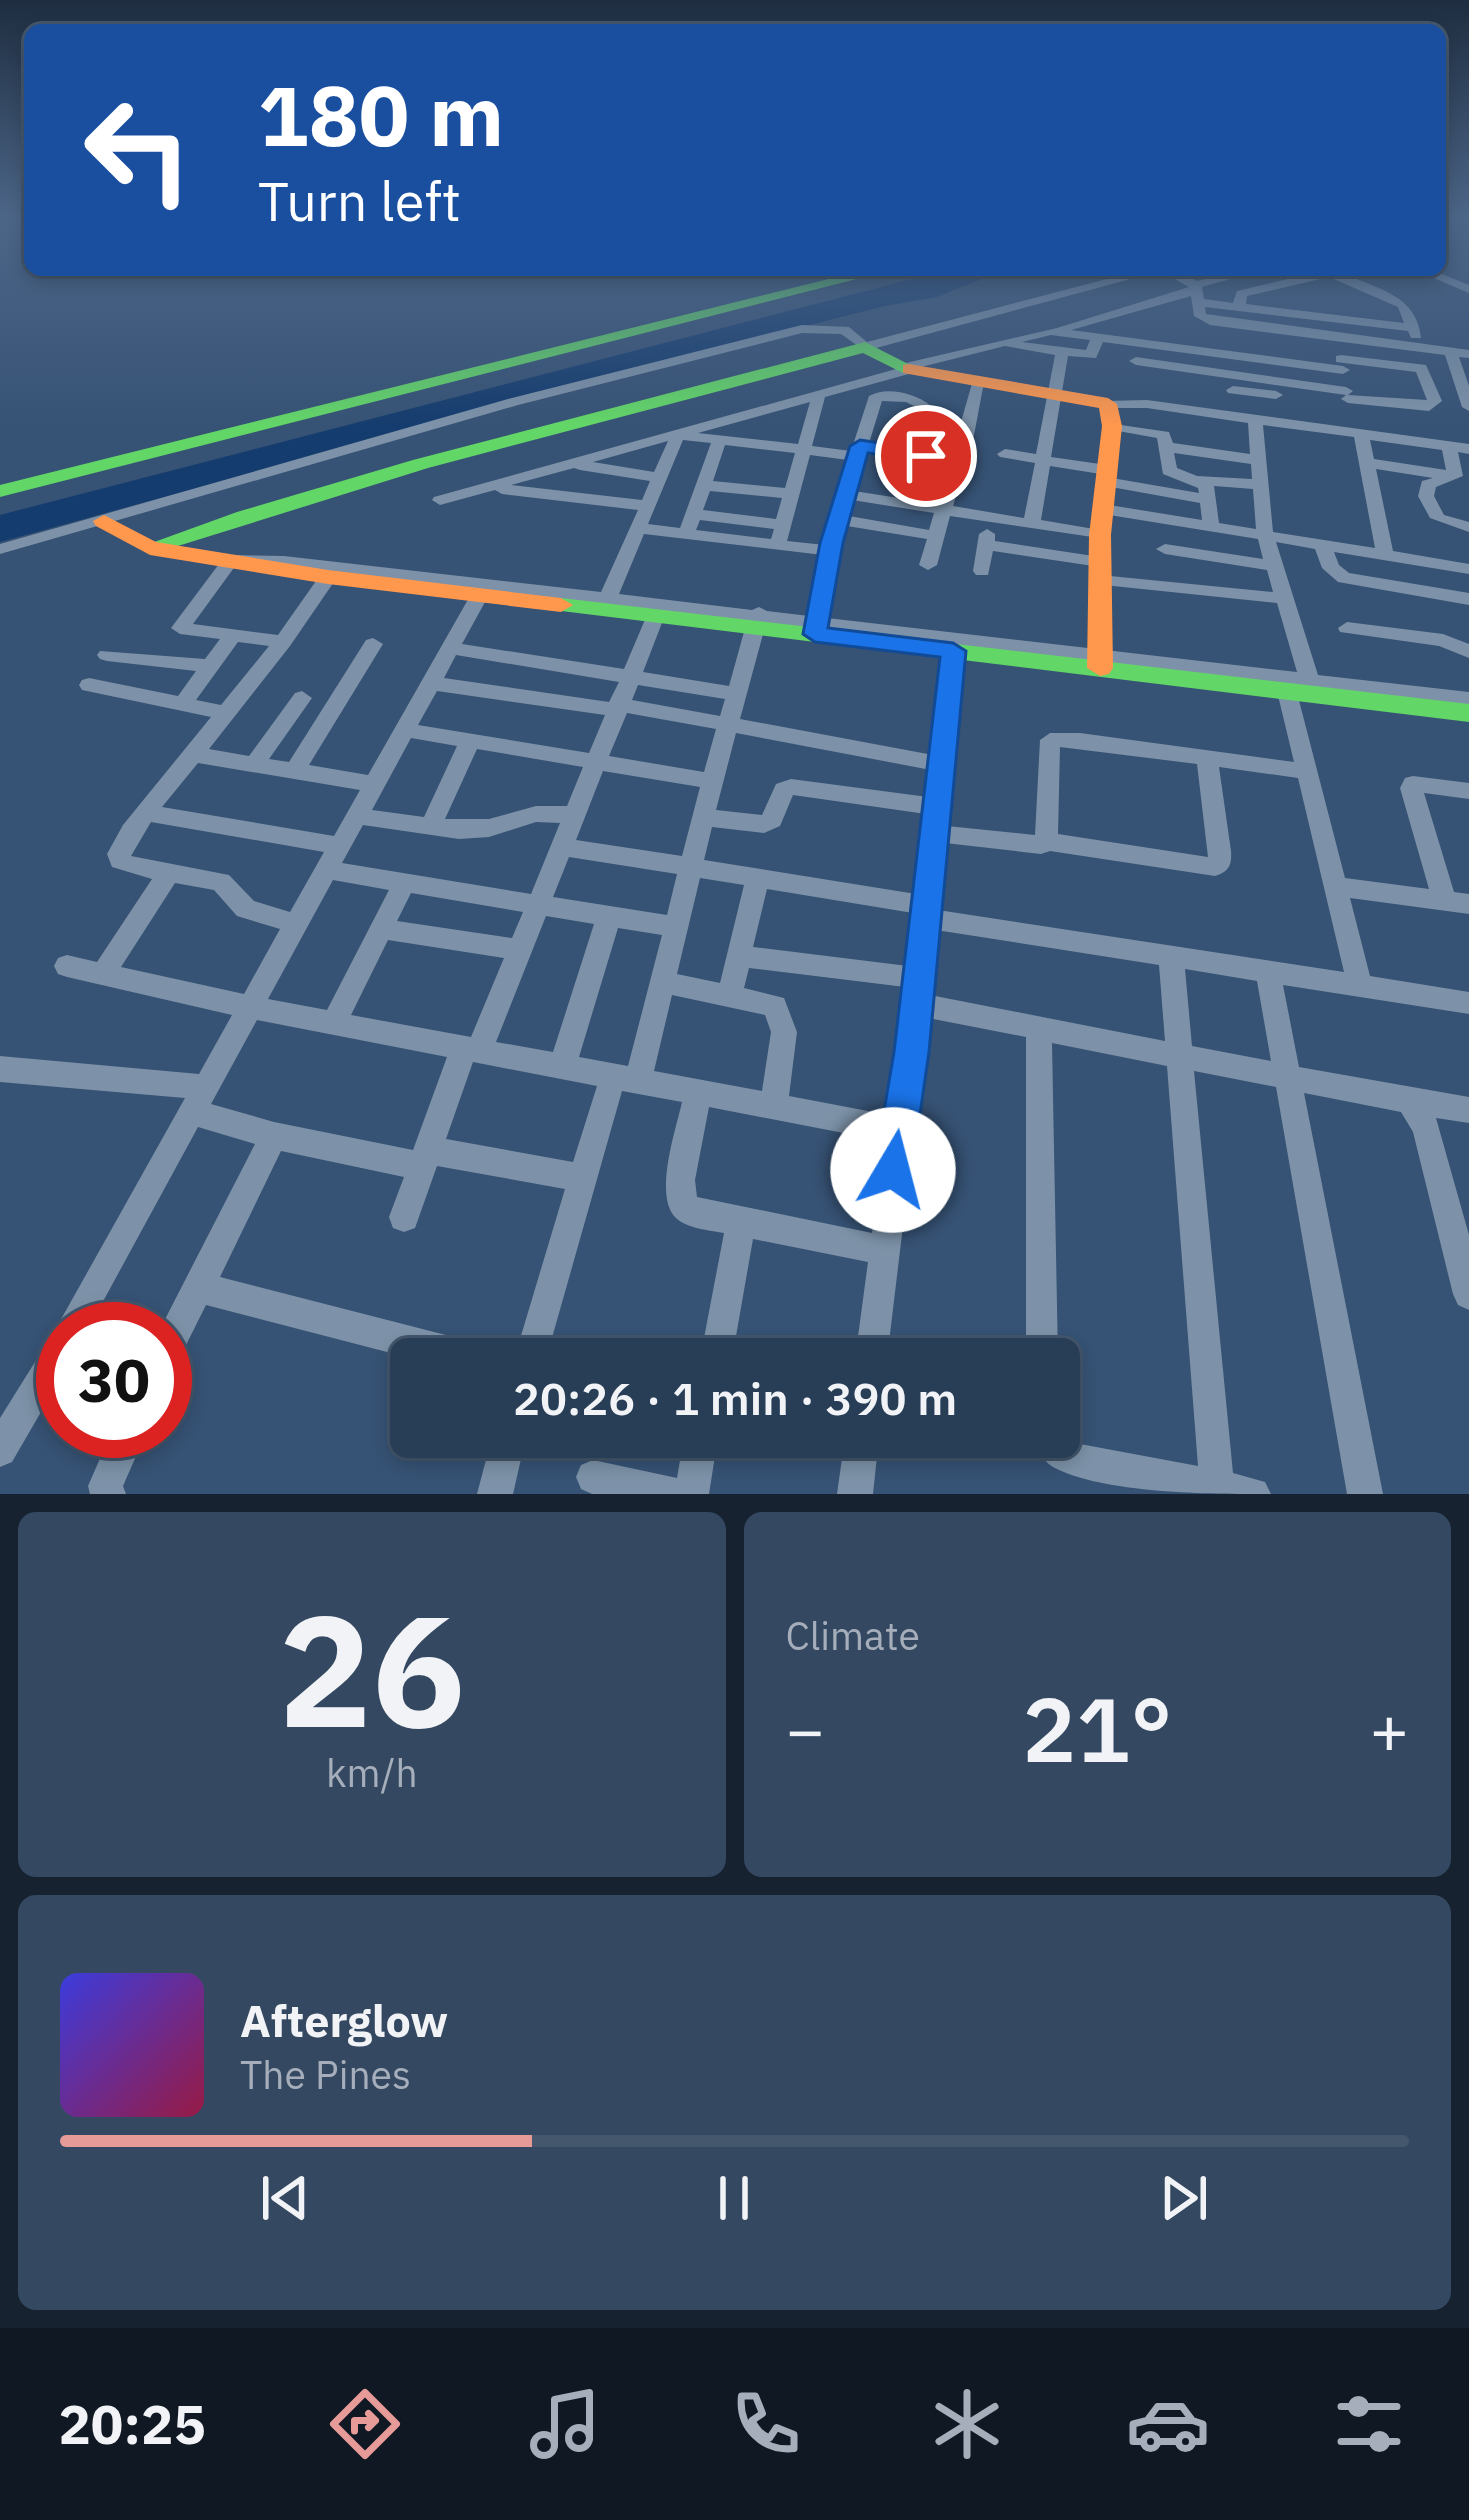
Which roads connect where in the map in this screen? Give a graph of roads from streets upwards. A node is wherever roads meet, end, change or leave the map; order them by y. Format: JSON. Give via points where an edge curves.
{"nodes":[{"id":1,"x":817,"y":287,"type":"edge"},
{"id":2,"x":1092,"y":287,"type":"edge"},
{"id":3,"x":1188,"y":287,"type":"edge"},
{"id":4,"x":1213,"y":287,"type":"edge"},
{"id":5,"x":1269,"y":287,"type":"edge"},
{"id":6,"x":1364,"y":287,"type":"edge"},
{"id":7,"x":1196,"y":293,"type":"junction"},
{"id":8,"x":1386,"y":298,"type":"junction"},
{"id":9,"x":1239,"y":307,"type":"junction"},
{"id":10,"x":1203,"y":319,"type":"junction"},
{"id":11,"x":1345,"y":320,"type":"junction"},
{"id":12,"x":1414,"y":328,"type":"junction"},
{"id":13,"x":1051,"y":331,"type":"junction"},
{"id":14,"x":1098,"y":336,"type":"junction"},
{"id":15,"x":1337,"y":336,"type":"junction"},
{"id":16,"x":1136,"y":341,"type":"junction"},
{"id":17,"x":999,"y":344,"type":"junction"},
{"id":18,"x":865,"y":347,"type":"junction"},
{"id":19,"x":1420,"y":347,"type":"junction"},
{"id":20,"x":1200,"y":349,"type":"junction"},
{"id":21,"x":1450,"y":351,"type":"junction"},
{"id":22,"x":1062,"y":352,"type":"junction"},
{"id":23,"x":1469,"y":354,"type":"edge"},
{"id":24,"x":1136,"y":361,"type":"junction"},
{"id":25,"x":1342,"y":364,"type":"junction"},
{"id":26,"x":907,"y":369,"type":"junction"},
{"id":27,"x":980,"y":380,"type":"junction"},
{"id":28,"x":1233,"y":390,"type":"dead end"},
{"id":29,"x":1055,"y":392,"type":"junction"},
{"id":30,"x":819,"y":394,"type":"junction"},
{"id":31,"x":1347,"y":398,"type":"junction"},
{"id":32,"x":1469,"y":407,"type":"edge"},
{"id":33,"x":1117,"y":411,"type":"junction"},
{"id":34,"x":1208,"y":412,"type":"junction"},
{"id":35,"x":1255,"y":419,"type":"junction"},
{"id":36,"x":1357,"y":433,"type":"junction"},
{"id":37,"x":678,"y":435,"type":"junction"},
{"id":38,"x":966,"y":435,"type":"junction"},
{"id":39,"x":720,"y":440,"type":"junction"},
{"id":40,"x":1449,"y":446,"type":"junction"},
{"id":41,"x":1167,"y":447,"type":"junction"},
{"id":42,"x":806,"y":449,"type":"junction"},
{"id":43,"x":1469,"y":449,"type":"edge"},
{"id":44,"x":858,"y":451,"type":"junction"},
{"id":45,"x":1208,"y":453,"type":"junction"},
{"id":46,"x":1005,"y":454,"type":"dead end"},
{"id":47,"x":958,"y":460,"type":"junction"},
{"id":48,"x":1042,"y":460,"type":"junction"},
{"id":49,"x":1258,"y":460,"type":"junction"},
{"id":50,"x":568,"y":463,"type":"junction"},
{"id":51,"x":1366,"y":463,"type":"junction"},
{"id":52,"x":1455,"y":476,"type":"junction"},
{"id":53,"x":662,"y":478,"type":"junction"},
{"id":54,"x":1200,"y":480,"type":"junction"},
{"id":55,"x":704,"y":485,"type":"junction"},
{"id":56,"x":1261,"y":485,"type":"junction"},
{"id":57,"x":489,"y":487,"type":"junction"},
{"id":58,"x":0,"y":491,"type":"edge"},
{"id":59,"x":793,"y":494,"type":"junction"},
{"id":60,"x":845,"y":494,"type":"junction"},
{"id":61,"x":1208,"y":499,"type":"junction"},
{"id":62,"x":440,"y":500,"type":"dead end"},
{"id":63,"x":650,"y":506,"type":"junction"},
{"id":64,"x":943,"y":508,"type":"junction"},
{"id":65,"x":989,"y":515,"type":"junction"},
{"id":66,"x":838,"y":519,"type":"junction"},
{"id":67,"x":1166,"y":519,"type":"junction"},
{"id":68,"x":104,"y":521,"type":"junction"},
{"id":69,"x":1032,"y":522,"type":"junction"},
{"id":70,"x":690,"y":523,"type":"junction"},
{"id":71,"x":1103,"y":523,"type":"junction"},
{"id":72,"x":783,"y":525,"type":"junction"},
{"id":73,"x":1211,"y":527,"type":"junction"},
{"id":74,"x":1469,"y":527,"type":"edge"},
{"id":75,"x":640,"y":528,"type":"junction"},
{"id":76,"x":936,"y":536,"type":"junction"},
{"id":77,"x":1264,"y":536,"type":"junction"},
{"id":78,"x":778,"y":544,"type":"junction"},
{"id":79,"x":985,"y":545,"type":"junction"},
{"id":80,"x":1323,"y":546,"type":"junction"},
{"id":81,"x":150,"y":548,"type":"junction"},
{"id":82,"x":1166,"y":549,"type":"junction"},
{"id":83,"x":0,"y":550,"type":"edge"},
{"id":84,"x":830,"y":551,"type":"junction"},
{"id":85,"x":1385,"y":556,"type":"junction"},
{"id":86,"x":231,"y":560,"type":"junction"},
{"id":87,"x":928,"y":565,"type":"dead end"},
{"id":88,"x":1272,"y":566,"type":"junction"},
{"id":89,"x":1469,"y":569,"type":"edge"},
{"id":90,"x":982,"y":571,"type":"dead end"},
{"id":91,"x":332,"y":572,"type":"junction"},
{"id":92,"x":485,"y":588,"type":"junction"},
{"id":93,"x":1166,"y":588,"type":"junction"},
{"id":94,"x":1281,"y":598,"type":"junction"},
{"id":95,"x":1469,"y":599,"type":"edge"},
{"id":96,"x":606,"y":602,"type":"junction"},
{"id":97,"x":656,"y":615,"type":"junction"},
{"id":98,"x":758,"y":620,"type":"junction"},
{"id":99,"x":180,"y":628,"type":"junction"},
{"id":100,"x":816,"y":628,"type":"junction"},
{"id":101,"x":1347,"y":628,"type":"dead end"},
{"id":102,"x":232,"y":636,"type":"junction"},
{"id":103,"x":283,"y":642,"type":"junction"},
{"id":104,"x":373,"y":644,"type":"dead end"},
{"id":105,"x":955,"y":644,"type":"junction"},
{"id":106,"x":452,"y":648,"type":"junction"},
{"id":107,"x":1469,"y":652,"type":"edge"},
{"id":108,"x":107,"y":655,"type":"dead end"},
{"id":109,"x":155,"y":660,"type":"junction"},
{"id":110,"x":1100,"y":661,"type":"junction"},
{"id":111,"x":210,"y":666,"type":"junction"},
{"id":112,"x":632,"y":674,"type":"junction"},
{"id":113,"x":431,"y":683,"type":"junction"},
{"id":114,"x":89,"y":685,"type":"dead end"},
{"id":115,"x":1298,"y":685,"type":"junction"},
{"id":116,"x":737,"y":694,"type":"junction"},
{"id":117,"x":302,"y":698,"type":"dead end"},
{"id":118,"x":1469,"y":699,"type":"edge"},
{"id":119,"x":183,"y":704,"type":"junction"},
{"id":120,"x":617,"y":707,"type":"junction"},
{"id":121,"x":224,"y":713,"type":"junction"},
{"id":122,"x":1469,"y":713,"type":"edge"},
{"id":123,"x":728,"y":725,"type":"junction"},
{"id":124,"x":405,"y":730,"type":"junction"},
{"id":125,"x":470,"y":741,"type":"junction"},
{"id":126,"x":192,"y":754,"type":"junction"},
{"id":127,"x":1208,"y":758,"type":"junction"},
{"id":128,"x":594,"y":762,"type":"junction"},
{"id":129,"x":254,"y":764,"type":"junction"},
{"id":130,"x":940,"y":764,"type":"junction"},
{"id":131,"x":294,"y":771,"type":"junction"},
{"id":132,"x":1308,"y":772,"type":"junction"},
{"id":133,"x":712,"y":781,"type":"junction"},
{"id":134,"x":375,"y":784,"type":"junction"},
{"id":135,"x":1469,"y":790,"type":"edge"},
{"id":136,"x":145,"y":813,"type":"junction"},
{"id":137,"x":573,"y":815,"type":"junction"},
{"id":138,"x":356,"y":816,"type":"junction"},
{"id":139,"x":703,"y":817,"type":"junction"},
{"id":140,"x":934,"y":820,"type":"junction"},
{"id":141,"x":430,"y":826,"type":"junction"},
{"id":142,"x":1046,"y":841,"type":"junction"},
{"id":143,"x":340,"y":846,"type":"junction"},
{"id":144,"x":560,"y":846,"type":"junction"},
{"id":145,"x":690,"y":868,"type":"junction"},
{"id":146,"x":326,"y":870,"type":"junction"},
{"id":147,"x":169,"y":873,"type":"junction"},
{"id":148,"x":757,"y":879,"type":"junction"},
{"id":149,"x":404,"y":883,"type":"junction"},
{"id":150,"x":1337,"y":887,"type":"junction"},
{"id":151,"x":1439,"y":900,"type":"junction"},
{"id":152,"x":537,"y":904,"type":"junction"},
{"id":153,"x":1469,"y":904,"type":"edge"},
{"id":154,"x":924,"y":912,"type":"junction"},
{"id":155,"x":609,"y":916,"type":"junction"},
{"id":156,"x":296,"y":924,"type":"junction"},
{"id":157,"x":676,"y":927,"type":"junction"},
{"id":158,"x":381,"y":929,"type":"junction"},
{"id":159,"x":519,"y":950,"type":"junction"},
{"id":160,"x":739,"y":956,"type":"junction"},
{"id":161,"x":1171,"y":957,"type":"junction"},
{"id":162,"x":67,"y":966,"type":"dead end"},
{"id":163,"x":1268,"y":972,"type":"junction"},
{"id":164,"x":103,"y":974,"type":"junction"},
{"id":165,"x":663,"y":982,"type":"junction"},
{"id":166,"x":1360,"y":986,"type":"junction"},
{"id":167,"x":917,"y":991,"type":"junction"},
{"id":168,"x":730,"y":994,"type":"junction"},
{"id":169,"x":1469,"y":1003,"type":"edge"},
{"id":170,"x":249,"y":1007,"type":"junction"},
{"id":171,"x":334,"y":1023,"type":"junction"},
{"id":172,"x":1039,"y":1030,"type":"junction"},
{"id":173,"x":472,"y":1049,"type":"junction"},
{"id":174,"x":1182,"y":1059,"type":"junction"},
{"id":175,"x":562,"y":1066,"type":"junction"},
{"id":176,"x":0,"y":1069,"type":"edge"},
{"id":177,"x":1286,"y":1075,"type":"junction"},
{"id":178,"x":626,"y":1079,"type":"junction"},
{"id":179,"x":698,"y":1093,"type":"junction"},
{"id":180,"x":198,"y":1100,"type":"junction"},
{"id":181,"x":1409,"y":1101,"type":"junction"},
{"id":182,"x":774,"y":1107,"type":"junction"},
{"id":183,"x":1469,"y":1110,"type":"edge"},
{"id":184,"x":898,"y":1130,"type":"junction"},
{"id":185,"x":274,"y":1136,"type":"junction"},
{"id":186,"x":425,"y":1158,"type":"junction"},
{"id":187,"x":583,"y":1178,"type":"junction"},
{"id":188,"x":404,"y":1217,"type":"dead end"},
{"id":189,"x":741,"y":1221,"type":"junction"},
{"id":190,"x":1461,"y":1233,"type":"edge"},
{"id":191,"x":884,"y":1250,"type":"junction"},
{"id":192,"x":196,"y":1287,"type":"junction"},
{"id":193,"x":1469,"y":1294,"type":"edge"},
{"id":194,"x":86,"y":1302,"type":"edge"},
{"id":195,"x":189,"y":1302,"type":"edge"},
{"id":196,"x":395,"y":1338,"type":"edge"},
{"id":197,"x":536,"y":1338,"type":"edge"},
{"id":198,"x":720,"y":1338,"type":"edge"},
{"id":199,"x":874,"y":1338,"type":"edge"},
{"id":200,"x":1042,"y":1338,"type":"edge"},
{"id":201,"x":36,"y":1387,"type":"edge"},
{"id":202,"x":2,"y":1442,"type":"edge"},
{"id":203,"x":118,"y":1458,"type":"edge"},
{"id":204,"x":504,"y":1458,"type":"edge"},
{"id":205,"x":697,"y":1458,"type":"edge"},
{"id":206,"x":859,"y":1458,"type":"edge"},
{"id":207,"x":1072,"y":1458,"type":"edge"},
{"id":208,"x":593,"y":1477,"type":"dead end"},
{"id":209,"x":1217,"y":1487,"type":"junction"},
{"id":210,"x":108,"y":1494,"type":"edge"},
{"id":211,"x":495,"y":1494,"type":"edge"},
{"id":212,"x":674,"y":1494,"type":"edge"},
{"id":213,"x":691,"y":1494,"type":"edge"},
{"id":214,"x":855,"y":1494,"type":"edge"},
{"id":215,"x":1253,"y":1494,"type":"edge"},
{"id":216,"x":1364,"y":1494,"type":"edge"}],
"edges":[{"from":1,"to":58,"type":"street"},
{"from":2,"to":18,"type":"street"},
{"from":3,"to":7,"type":"street"},
{"from":4,"to":7,"type":"street"},
{"from":5,"to":9,"type":"street","via":[[1245,292]]},
{"from":6,"to":8,"type":"street"},
{"from":7,"to":9,"type":"street"},
{"from":7,"to":10,"type":"street"},
{"from":7,"to":13,"type":"street"},
{"from":8,"to":11,"type":"street","via":[[1340,295]]},
{"from":8,"to":12,"type":"street","via":[[1406,308]]},
{"from":9,"to":11,"type":"street"},
{"from":10,"to":15,"type":"street"},
{"from":10,"to":20,"type":"street"},
{"from":11,"to":12,"type":"street"},
{"from":12,"to":19,"type":"street"},
{"from":13,"to":14,"type":"street"},
{"from":13,"to":17,"type":"street"},
{"from":14,"to":16,"type":"street"},
{"from":14,"to":22,"type":"street","via":[[1091,355]]},
{"from":15,"to":19,"type":"street"},
{"from":15,"to":25,"type":"street"},
{"from":16,"to":20,"type":"street"},
{"from":16,"to":24,"type":"street"},
{"from":17,"to":22,"type":"street"},
{"from":17,"to":26,"type":"street"},
{"from":18,"to":26,"type":"street"},
{"from":18,"to":68,"type":"street","via":[[844,330],[802,329],[513,402]]},
{"from":18,"to":81,"type":"street","via":[[526,434]]},
{"from":19,"to":21,"type":"street"},
{"from":20,"to":25,"type":"street"},
{"from":21,"to":23,"type":"street"},
{"from":21,"to":32,"type":"street"},
{"from":22,"to":29,"type":"street"},
{"from":24,"to":31,"type":"street"},
{"from":24,"to":33,"type":"street"},
{"from":25,"to":31,"type":"street"},
{"from":25,"to":31,"type":"street","via":[[1421,368],[1435,400],[1429,407]]},
{"from":26,"to":27,"type":"street"},
{"from":26,"to":30,"type":"street"},
{"from":27,"to":29,"type":"street"},
{"from":27,"to":38,"type":"street"},
{"from":28,"to":31,"type":"street"},
{"from":29,"to":33,"type":"street"},
{"from":29,"to":48,"type":"street"},
{"from":30,"to":37,"type":"street"},
{"from":30,"to":42,"type":"street"},
{"from":31,"to":36,"type":"street"},
{"from":33,"to":34,"type":"street"},
{"from":33,"to":41,"type":"street","via":[[1165,435]]},
{"from":33,"to":71,"type":"street"},
{"from":34,"to":35,"type":"street"},
{"from":34,"to":45,"type":"street"},
{"from":35,"to":36,"type":"street"},
{"from":35,"to":49,"type":"street"},
{"from":36,"to":40,"type":"street"},
{"from":36,"to":51,"type":"street"},
{"from":37,"to":39,"type":"street"},
{"from":37,"to":50,"type":"street"},
{"from":37,"to":53,"type":"street"},
{"from":38,"to":44,"type":"street","via":[[927,430],[920,402],[883,394],[874,398]]},
{"from":38,"to":47,"type":"street"},
{"from":39,"to":42,"type":"street"},
{"from":39,"to":55,"type":"street"},
{"from":40,"to":43,"type":"street"},
{"from":40,"to":52,"type":"street"},
{"from":41,"to":45,"type":"street"},
{"from":41,"to":54,"type":"street","via":[[1168,471]]},
{"from":42,"to":44,"type":"street"},
{"from":42,"to":59,"type":"street"},
{"from":44,"to":47,"type":"street"},
{"from":44,"to":60,"type":"street"},
{"from":45,"to":49,"type":"street"},
{"from":46,"to":48,"type":"street"},
{"from":47,"to":64,"type":"street"},
{"from":48,"to":69,"type":"street"},
{"from":48,"to":71,"type":"street"},
{"from":49,"to":56,"type":"street"},
{"from":50,"to":53,"type":"street"},
{"from":50,"to":57,"type":"street"},
{"from":51,"to":52,"type":"street"},
{"from":51,"to":85,"type":"street"},
{"from":52,"to":74,"type":"street","via":[[1428,484],[1426,496],[1438,518]]},
{"from":53,"to":63,"type":"street"},
{"from":54,"to":56,"type":"street"},
{"from":54,"to":61,"type":"street"},
{"from":55,"to":59,"type":"street"},
{"from":55,"to":70,"type":"street"},
{"from":56,"to":77,"type":"street"},
{"from":57,"to":62,"type":"street"},
{"from":57,"to":63,"type":"street"},
{"from":59,"to":72,"type":"street"},
{"from":60,"to":64,"type":"street"},
{"from":60,"to":66,"type":"street"},
{"from":61,"to":71,"type":"street"},
{"from":61,"to":73,"type":"street"},
{"from":63,"to":75,"type":"street"},
{"from":64,"to":65,"type":"street"},
{"from":64,"to":76,"type":"street"},
{"from":65,"to":69,"type":"street"},
{"from":65,"to":79,"type":"street"},
{"from":66,"to":76,"type":"street"},
{"from":66,"to":84,"type":"street"},
{"from":67,"to":71,"type":"street"},
{"from":67,"to":73,"type":"street"},
{"from":67,"to":82,"type":"street"},
{"from":68,"to":81,"type":"street"},
{"from":68,"to":83,"type":"street"},
{"from":69,"to":71,"type":"street"},
{"from":70,"to":72,"type":"street"},
{"from":70,"to":75,"type":"street"},
{"from":70,"to":78,"type":"street"},
{"from":71,"to":79,"type":"street"},
{"from":71,"to":93,"type":"street"},
{"from":71,"to":110,"type":"street"},
{"from":72,"to":78,"type":"street"},
{"from":73,"to":77,"type":"street"},
{"from":75,"to":96,"type":"street"},
{"from":76,"to":87,"type":"street"},
{"from":77,"to":80,"type":"street"},
{"from":77,"to":88,"type":"street"},
{"from":78,"to":84,"type":"street"},
{"from":79,"to":90,"type":"street"},
{"from":80,"to":85,"type":"street"},
{"from":80,"to":95,"type":"street","via":[[1336,574],[1352,581]]},
{"from":81,"to":86,"type":"street"},
{"from":82,"to":88,"type":"street"},
{"from":82,"to":93,"type":"street"},
{"from":84,"to":100,"type":"street"},
{"from":85,"to":89,"type":"street"},
{"from":86,"to":91,"type":"street"},
{"from":86,"to":99,"type":"street"},
{"from":88,"to":94,"type":"street"},
{"from":91,"to":92,"type":"street"},
{"from":91,"to":103,"type":"street"},
{"from":92,"to":96,"type":"street"},
{"from":92,"to":106,"type":"street"},
{"from":93,"to":94,"type":"street"},
{"from":94,"to":115,"type":"street"},
{"from":96,"to":97,"type":"street"},
{"from":96,"to":98,"type":"street"},
{"from":97,"to":98,"type":"street"},
{"from":97,"to":112,"type":"street"},
{"from":98,"to":100,"type":"street"},
{"from":98,"to":116,"type":"street"},
{"from":99,"to":102,"type":"street"},
{"from":99,"to":109,"type":"street"},
{"from":100,"to":105,"type":"street"},
{"from":101,"to":107,"type":"street","via":[[1443,640]]},
{"from":102,"to":103,"type":"street"},
{"from":102,"to":111,"type":"street"},
{"from":103,"to":121,"type":"street"},
{"from":104,"to":131,"type":"street"},
{"from":105,"to":110,"type":"street"},
{"from":105,"to":130,"type":"street"},
{"from":106,"to":112,"type":"street"},
{"from":106,"to":113,"type":"street"},
{"from":108,"to":109,"type":"street"},
{"from":109,"to":111,"type":"street"},
{"from":110,"to":115,"type":"street"},
{"from":111,"to":119,"type":"street"},
{"from":112,"to":116,"type":"street"},
{"from":112,"to":120,"type":"street"},
{"from":113,"to":120,"type":"street"},
{"from":113,"to":124,"type":"street"},
{"from":114,"to":119,"type":"street"},
{"from":115,"to":118,"type":"street"},
{"from":115,"to":122,"type":"street"},
{"from":115,"to":132,"type":"street"},
{"from":116,"to":123,"type":"street"},
{"from":117,"to":129,"type":"street"},
{"from":119,"to":121,"type":"street"},
{"from":120,"to":123,"type":"street"},
{"from":120,"to":128,"type":"street"},
{"from":121,"to":126,"type":"street"},
{"from":123,"to":130,"type":"street"},
{"from":123,"to":133,"type":"street"},
{"from":124,"to":125,"type":"street"},
{"from":124,"to":134,"type":"street"},
{"from":125,"to":128,"type":"street"},
{"from":125,"to":141,"type":"street"},
{"from":126,"to":129,"type":"street"},
{"from":126,"to":136,"type":"street"},
{"from":127,"to":132,"type":"street"},
{"from":127,"to":142,"type":"street","via":[[1050,740]]},
{"from":127,"to":142,"type":"street","via":[[1215,867]]},
{"from":128,"to":133,"type":"street"},
{"from":128,"to":137,"type":"street"},
{"from":129,"to":131,"type":"street"},
{"from":130,"to":140,"type":"street"},
{"from":131,"to":134,"type":"street"},
{"from":132,"to":150,"type":"street"},
{"from":133,"to":139,"type":"street"},
{"from":134,"to":138,"type":"street"},
{"from":135,"to":151,"type":"street","via":[[1411,788]]},
{"from":136,"to":143,"type":"street"},
{"from":136,"to":147,"type":"street","via":[[120,862]]},
{"from":137,"to":141,"type":"street","via":[[536,814],[478,830]]},
{"from":137,"to":144,"type":"street"},
{"from":138,"to":141,"type":"street"},
{"from":138,"to":143,"type":"street"},
{"from":139,"to":140,"type":"street","via":[[764,824],[791,787]]},
{"from":139,"to":145,"type":"street"},
{"from":140,"to":142,"type":"street","via":[[1029,844]]},
{"from":140,"to":154,"type":"street"},
{"from":143,"to":146,"type":"street"},
{"from":144,"to":145,"type":"street"},
{"from":144,"to":152,"type":"street"},
{"from":145,"to":148,"type":"street"},
{"from":145,"to":157,"type":"street"},
{"from":146,"to":149,"type":"street"},
{"from":146,"to":156,"type":"street"},
{"from":147,"to":156,"type":"street","via":[[221,882],[245,909]]},
{"from":147,"to":164,"type":"street"},
{"from":148,"to":154,"type":"street"},
{"from":148,"to":160,"type":"street"},
{"from":149,"to":152,"type":"street"},
{"from":149,"to":158,"type":"street"},
{"from":150,"to":151,"type":"street"},
{"from":150,"to":166,"type":"street"},
{"from":151,"to":153,"type":"street"},
{"from":152,"to":155,"type":"street"},
{"from":152,"to":159,"type":"street"},
{"from":154,"to":161,"type":"street"},
{"from":154,"to":167,"type":"street"},
{"from":155,"to":157,"type":"street"},
{"from":155,"to":175,"type":"street"},
{"from":156,"to":170,"type":"street"},
{"from":157,"to":165,"type":"street"},
{"from":158,"to":159,"type":"street"},
{"from":158,"to":171,"type":"street"},
{"from":159,"to":173,"type":"street"},
{"from":160,"to":167,"type":"street"},
{"from":160,"to":168,"type":"street"},
{"from":161,"to":163,"type":"street"},
{"from":161,"to":174,"type":"street"},
{"from":162,"to":164,"type":"street"},
{"from":163,"to":166,"type":"street"},
{"from":163,"to":177,"type":"street"},
{"from":164,"to":170,"type":"street"},
{"from":165,"to":168,"type":"street"},
{"from":165,"to":178,"type":"street"},
{"from":166,"to":169,"type":"street"},
{"from":167,"to":172,"type":"street"},
{"from":167,"to":184,"type":"street"},
{"from":168,"to":182,"type":"street","via":[[775,1006],[780,1016]]},
{"from":170,"to":171,"type":"street"},
{"from":170,"to":180,"type":"street"},
{"from":171,"to":173,"type":"street"},
{"from":172,"to":174,"type":"street"},
{"from":172,"to":200,"type":"street"},
{"from":173,"to":175,"type":"street"},
{"from":173,"to":186,"type":"street"},
{"from":174,"to":177,"type":"street"},
{"from":174,"to":209,"type":"street"},
{"from":175,"to":178,"type":"street"},
{"from":176,"to":180,"type":"street"},
{"from":177,"to":181,"type":"street"},
{"from":177,"to":216,"type":"street"},
{"from":178,"to":179,"type":"street"},
{"from":178,"to":187,"type":"street"},
{"from":179,"to":182,"type":"street"},
{"from":179,"to":189,"type":"street","via":[[680,1180],[684,1206]]},
{"from":180,"to":185,"type":"street"},
{"from":180,"to":194,"type":"street"},
{"from":181,"to":183,"type":"street"},
{"from":181,"to":190,"type":"street","via":[[1426,1127]]},
{"from":182,"to":184,"type":"street"},
{"from":184,"to":191,"type":"street"},
{"from":185,"to":186,"type":"street"},
{"from":185,"to":192,"type":"street"},
{"from":186,"to":187,"type":"street"},
{"from":186,"to":188,"type":"street"},
{"from":187,"to":197,"type":"street"},
{"from":189,"to":191,"type":"street"},
{"from":189,"to":198,"type":"street"},
{"from":190,"to":193,"type":"street"},
{"from":191,"to":199,"type":"street"},
{"from":192,"to":195,"type":"street"},
{"from":192,"to":196,"type":"street"},
{"from":201,"to":202,"type":"street"},
{"from":203,"to":210,"type":"street"},
{"from":204,"to":211,"type":"street"},
{"from":205,"to":213,"type":"street"},
{"from":206,"to":214,"type":"street"},
{"from":207,"to":209,"type":"street"},
{"from":208,"to":212,"type":"street"},
{"from":209,"to":215,"type":"street"}]}
